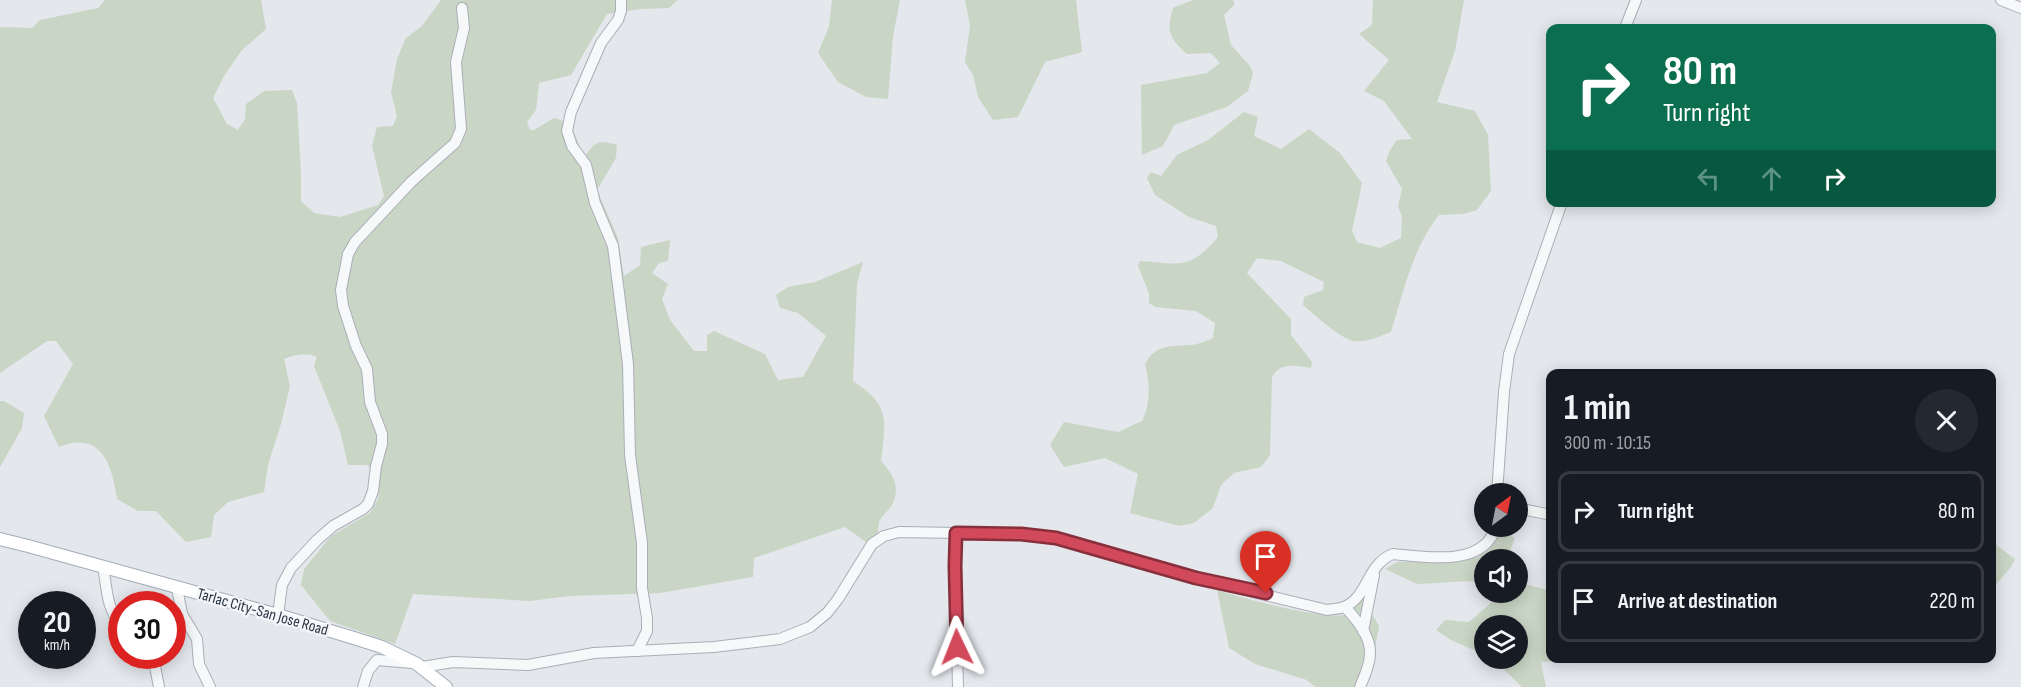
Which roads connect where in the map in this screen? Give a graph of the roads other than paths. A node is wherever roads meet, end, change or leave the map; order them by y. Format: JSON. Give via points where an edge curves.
{"nodes":[{"id":1,"x":621,"y":0,"type":"edge"},
{"id":2,"x":1636,"y":0,"type":"edge"},
{"id":3,"x":2001,"y":0,"type":"edge"},
{"id":4,"x":462,"y":8,"type":"dead end"},
{"id":5,"x":2021,"y":8,"type":"edge"},
{"id":6,"x":1627,"y":24,"type":"edge"},
{"id":7,"x":1560,"y":207,"type":"edge"},
{"id":8,"x":1498,"y":483,"type":"edge"},
{"id":9,"x":1528,"y":510,"type":"edge"},
{"id":10,"x":1546,"y":514,"type":"edge"},
{"id":11,"x":956,"y":533,"type":"junction"},
{"id":12,"x":1491,"y":537,"type":"edge"},
{"id":13,"x":0,"y":539,"type":"edge"},
{"id":14,"x":1376,"y":566,"type":"junction"},
{"id":15,"x":104,"y":567,"type":"junction"},
{"id":16,"x":177,"y":588,"type":"junction"},
{"id":17,"x":108,"y":593,"type":"edge"},
{"id":18,"x":1345,"y":607,"type":"junction"},
{"id":19,"x":278,"y":615,"type":"junction"},
{"id":20,"x":1363,"y":631,"type":"junction"},
{"id":21,"x":637,"y":651,"type":"junction"},
{"id":22,"x":419,"y":665,"type":"junction"},
{"id":23,"x":156,"y":669,"type":"edge"},
{"id":24,"x":159,"y":687,"type":"edge"},
{"id":25,"x":210,"y":687,"type":"edge"},
{"id":26,"x":363,"y":687,"type":"edge"},
{"id":27,"x":446,"y":687,"type":"edge"},
{"id":28,"x":958,"y":687,"type":"edge"},
{"id":29,"x":1360,"y":687,"type":"edge"}],
"edges":[{"from":1,"to":21,"type":"street","via":[[618,20],[601,43],[573,105],[567,131],[585,165],[595,203],[614,246],[628,364],[632,475],[647,618]]},
{"from":2,"to":6,"type":"street"},
{"from":3,"to":5,"type":"street"},
{"from":4,"to":19,"type":"street","via":[[464,28],[456,62],[459,136],[369,226],[348,254],[344,272],[343,306],[367,369],[370,402],[382,434],[371,499],[363,509],[333,526],[291,568],[282,585]]},
{"from":7,"to":8,"type":"street","via":[[1509,354]]},
{"from":9,"to":10,"type":"street"},
{"from":11,"to":18,"type":"street","via":[[1056,538],[1328,610]]},
{"from":11,"to":21,"type":"street","via":[[899,532],[877,540],[832,607],[801,632],[758,643]]},
{"from":11,"to":28,"type":"street"},
{"from":12,"to":14,"type":"street","via":[[1481,549],[1462,555],[1438,558],[1393,554]]},
{"from":13,"to":15,"type":"main road","name":"Tarlac City-San Jose Road"},
{"from":14,"to":18,"type":"street","via":[[1358,597]]},
{"from":14,"to":20,"type":"street"},
{"from":15,"to":16,"type":"main road","name":"Tarlac City-San Jose Road"},
{"from":15,"to":17,"type":"street"},
{"from":16,"to":19,"type":"main road","name":"Tarlac City-San Jose Road"},
{"from":16,"to":25,"type":"street","via":[[182,614],[197,639],[199,664]]},
{"from":18,"to":20,"type":"street"},
{"from":19,"to":22,"type":"main road","name":"Tarlac City-San Jose Road","via":[[374,644]]},
{"from":20,"to":29,"type":"street","via":[[1370,653]]},
{"from":21,"to":22,"type":"street","via":[[585,654],[528,665]]},
{"from":22,"to":26,"type":"street","via":[[377,660]]},
{"from":22,"to":27,"type":"main road","name":"Tarlac City-San Jose Road"},
{"from":23,"to":24,"type":"street"}]}
